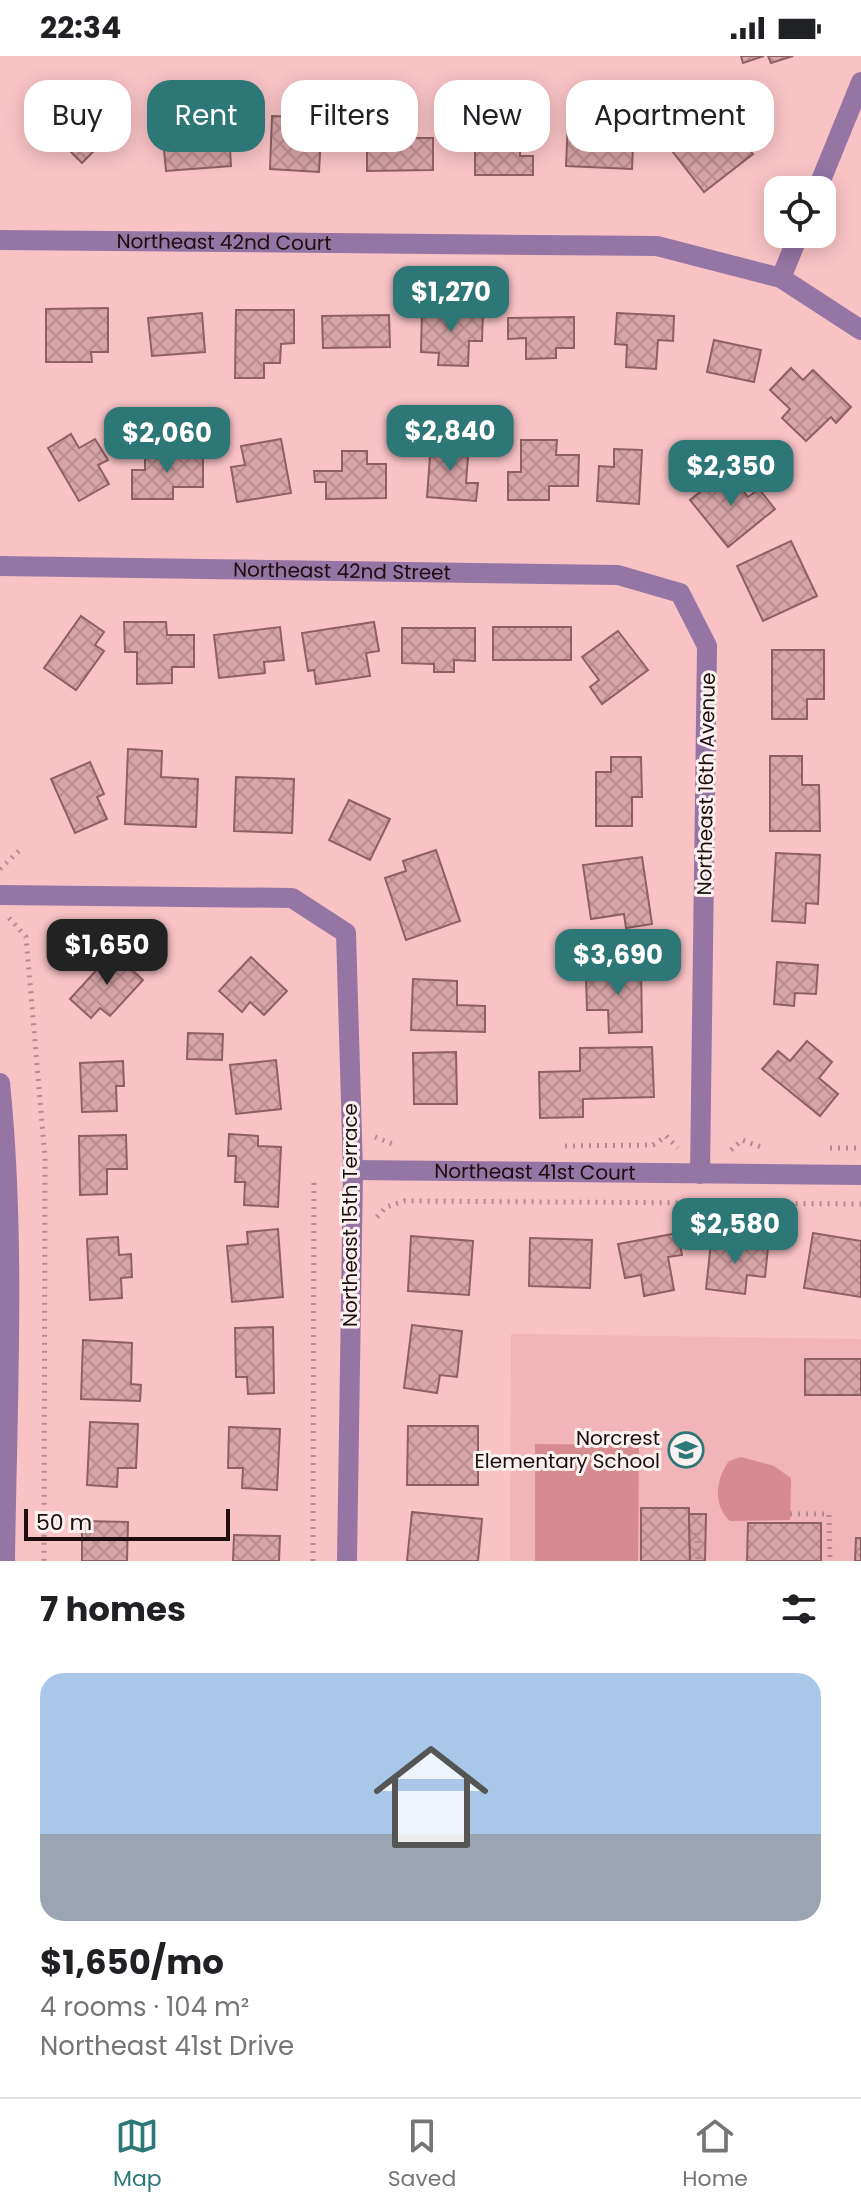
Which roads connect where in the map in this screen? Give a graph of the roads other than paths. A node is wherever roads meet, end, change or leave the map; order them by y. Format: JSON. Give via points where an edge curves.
{"nodes":[{"id":1,"x":861,"y":82,"type":"edge"},
{"id":2,"x":823,"y":176,"type":"edge"},
{"id":3,"x":0,"y":240,"type":"edge"},
{"id":4,"x":793,"y":248,"type":"edge"},
{"id":5,"x":781,"y":278,"type":"junction"},
{"id":6,"x":861,"y":330,"type":"edge"},
{"id":7,"x":0,"y":566,"type":"edge"},
{"id":8,"x":680,"y":593,"type":"joint"},
{"id":9,"x":2,"y":895,"type":"edge"},
{"id":10,"x":0,"y":1083,"type":"edge"},
{"id":11,"x":353,"y":1170,"type":"junction"},
{"id":12,"x":700,"y":1174,"type":"junction"},
{"id":13,"x":861,"y":1175,"type":"edge"},
{"id":14,"x":3,"y":1229,"type":"edge"},
{"id":15,"x":3,"y":1551,"type":"edge"},
{"id":16,"x":347,"y":1561,"type":"edge"}],
"edges":[{"from":1,"to":2,"type":"street"},
{"from":3,"to":5,"type":"street","name":"Northeast 42nd Court","via":[[657,246]]},
{"from":4,"to":5,"type":"street"},
{"from":5,"to":6,"type":"street","name":"Northeast 42nd Court"},
{"from":7,"to":8,"type":"street","name":"Northeast 42nd Street","via":[[618,575]]},
{"from":8,"to":12,"type":"street","name":"Northeast 16th Avenue","via":[[707,646]]},
{"from":9,"to":11,"type":"street","name":"Northeast 15th Terrace","via":[[292,898],[346,933]]},
{"from":10,"to":14,"type":"street"},
{"from":11,"to":12,"type":"street","name":"Northeast 41st Court"},
{"from":11,"to":16,"type":"street","name":"Northeast 15th Terrace"},
{"from":12,"to":13,"type":"street","name":"Northeast 41st Court"},
{"from":14,"to":15,"type":"street"}]}
